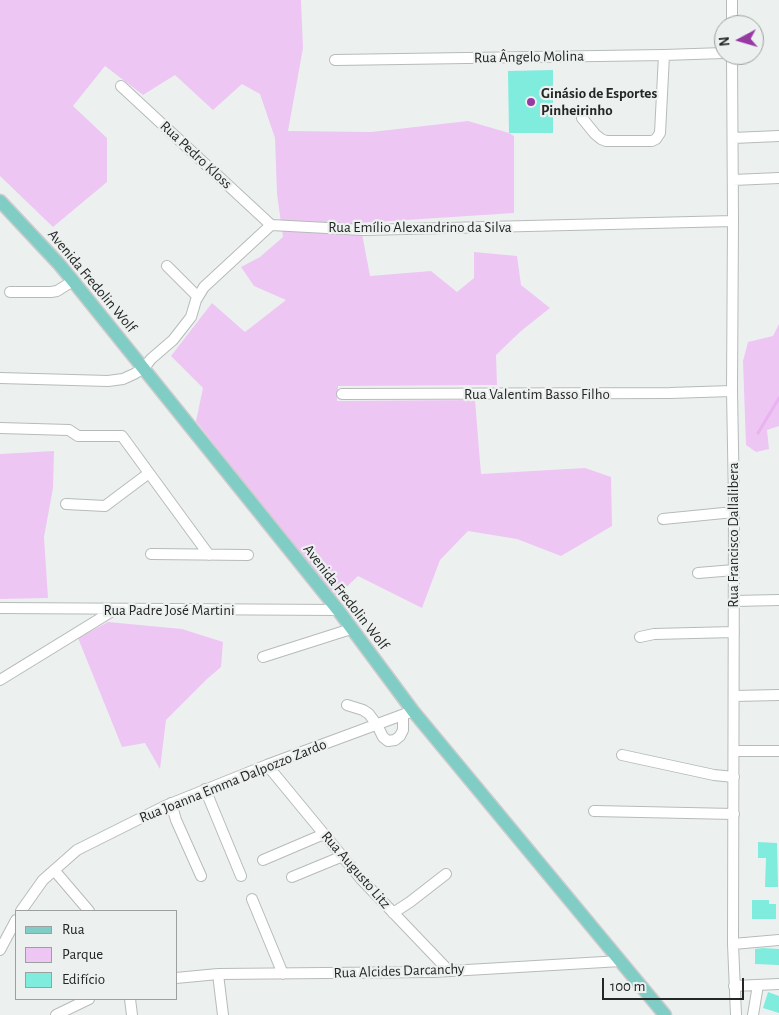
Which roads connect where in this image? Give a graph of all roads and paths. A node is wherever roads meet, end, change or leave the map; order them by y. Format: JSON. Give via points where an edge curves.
{"nodes":[{"id":1,"x":732,"y":0,"type":"edge"},
{"id":2,"x":732,"y":15,"type":"edge"},
{"id":3,"x":714,"y":53,"type":"edge"},
{"id":4,"x":664,"y":55,"type":"junction"},
{"id":5,"x":334,"y":60,"type":"dead end"},
{"id":6,"x":732,"y":65,"type":"edge"},
{"id":7,"x":121,"y":86,"type":"dead end"},
{"id":8,"x":582,"y":118,"type":"dead end"},
{"id":9,"x":779,"y":136,"type":"edge"},
{"id":10,"x":733,"y":138,"type":"junction"},
{"id":11,"x":779,"y":178,"type":"edge"},
{"id":12,"x":733,"y":180,"type":"junction"},
{"id":13,"x":0,"y":201,"type":"edge"},
{"id":14,"x":733,"y":221,"type":"junction"},
{"id":15,"x":272,"y":225,"type":"junction"},
{"id":16,"x":167,"y":266,"type":"dead end"},
{"id":17,"x":73,"y":281,"type":"junction"},
{"id":18,"x":10,"y":292,"type":"dead end"},
{"id":19,"x":198,"y":297,"type":"junction"},
{"id":20,"x":144,"y":368,"type":"junction"},
{"id":21,"x":0,"y":378,"type":"edge"},
{"id":22,"x":732,"y":391,"type":"junction"},
{"id":23,"x":342,"y":394,"type":"dead end"},
{"id":24,"x":0,"y":428,"type":"edge"},
{"id":25,"x":149,"y":473,"type":"junction"},
{"id":26,"x":66,"y":504,"type":"dead end"},
{"id":27,"x":734,"y":512,"type":"junction"},
{"id":28,"x":663,"y":519,"type":"dead end"},
{"id":29,"x":150,"y":554,"type":"dead end"},
{"id":30,"x":209,"y":555,"type":"junction"},
{"id":31,"x":248,"y":555,"type":"dead end"},
{"id":32,"x":734,"y":570,"type":"junction"},
{"id":33,"x":698,"y":573,"type":"dead end"},
{"id":34,"x":779,"y":600,"type":"edge"},
{"id":35,"x":734,"y":601,"type":"junction"},
{"id":36,"x":0,"y":608,"type":"edge"},
{"id":37,"x":115,"y":610,"type":"junction"},
{"id":38,"x":338,"y":610,"type":"junction"},
{"id":39,"x":351,"y":629,"type":"junction"},
{"id":40,"x":734,"y":632,"type":"junction"},
{"id":41,"x":640,"y":637,"type":"dead end"},
{"id":42,"x":263,"y":657,"type":"dead end"},
{"id":43,"x":0,"y":680,"type":"edge"},
{"id":44,"x":734,"y":696,"type":"junction"},
{"id":45,"x":779,"y":696,"type":"edge"},
{"id":46,"x":347,"y":705,"type":"dead end"},
{"id":47,"x":408,"y":713,"type":"junction"},
{"id":48,"x":377,"y":725,"type":"junction"},
{"id":49,"x":734,"y":751,"type":"junction"},
{"id":50,"x":779,"y":751,"type":"edge"},
{"id":51,"x":622,"y":755,"type":"dead end"},
{"id":52,"x":268,"y":765,"type":"junction"},
{"id":53,"x":734,"y":778,"type":"junction"},
{"id":54,"x":205,"y":789,"type":"junction"},
{"id":55,"x":170,"y":803,"type":"junction"},
{"id":56,"x":594,"y":811,"type":"dead end"},
{"id":57,"x":734,"y":814,"type":"junction"},
{"id":58,"x":324,"y":834,"type":"junction"},
{"id":59,"x":343,"y":856,"type":"junction"},
{"id":60,"x":263,"y":860,"type":"dead end"},
{"id":61,"x":54,"y":870,"type":"junction"},
{"id":62,"x":446,"y":874,"type":"dead end"},
{"id":63,"x":201,"y":876,"type":"dead end"},
{"id":64,"x":241,"y":876,"type":"dead end"},
{"id":65,"x":292,"y":877,"type":"dead end"},
{"id":66,"x":252,"y":898,"type":"dead end"},
{"id":67,"x":22,"y":910,"type":"edge"},
{"id":68,"x":88,"y":910,"type":"edge"},
{"id":69,"x":393,"y":913,"type":"junction"},
{"id":70,"x":15,"y":922,"type":"edge"},
{"id":71,"x":779,"y":940,"type":"edge"},
{"id":72,"x":733,"y":944,"type":"junction"},
{"id":73,"x":0,"y":950,"type":"edge"},
{"id":74,"x":621,"y":961,"type":"junction"},
{"id":75,"x":449,"y":971,"type":"junction"},
{"id":76,"x":218,"y":974,"type":"junction"},
{"id":77,"x":283,"y":974,"type":"junction"},
{"id":78,"x":178,"y":978,"type":"edge"},
{"id":79,"x":779,"y":984,"type":"edge"},
{"id":80,"x":758,"y":985,"type":"junction"},
{"id":81,"x":734,"y":986,"type":"junction"},
{"id":82,"x":87,"y":1000,"type":"edge"},
{"id":83,"x":130,"y":1000,"type":"edge"},
{"id":84,"x":56,"y":1015,"type":"edge"},
{"id":85,"x":132,"y":1015,"type":"edge"},
{"id":86,"x":222,"y":1015,"type":"edge"},
{"id":87,"x":665,"y":1015,"type":"edge"},
{"id":88,"x":736,"y":1015,"type":"edge"},
{"id":89,"x":754,"y":1015,"type":"edge"}],
"edges":[{"from":1,"to":2,"type":"street"},
{"from":3,"to":4,"type":"street","name":"Rua Ângelo Molina"},
{"from":4,"to":5,"type":"street","name":"Rua Ângelo Molina"},
{"from":4,"to":8,"type":"street","via":[[660,133],[656,139],[606,141],[595,134]]},
{"from":6,"to":10,"type":"street","name":"Rua Francisco Dallalibera"},
{"from":7,"to":15,"type":"street","name":"Rua Pedro Kloss"},
{"from":9,"to":10,"type":"street"},
{"from":10,"to":12,"type":"street","name":"Rua Francisco Dallalibera"},
{"from":11,"to":12,"type":"street"},
{"from":12,"to":14,"type":"street","name":"Rua Francisco Dallalibera"},
{"from":13,"to":17,"type":"main road","name":"Avenida Fredolin Wolf"},
{"from":14,"to":15,"type":"street","name":"Rua Emílio Alexandrino da Silva","via":[[364,230]]},
{"from":14,"to":22,"type":"street","name":"Rua Francisco Dallalibera"},
{"from":15,"to":19,"type":"street","via":[[204,287]]},
{"from":16,"to":19,"type":"street"},
{"from":17,"to":18,"type":"street","via":[[51,292]]},
{"from":17,"to":20,"type":"main road","name":"Avenida Fredolin Wolf"},
{"from":19,"to":20,"type":"street","via":[[190,317],[173,340]]},
{"from":20,"to":21,"type":"street","via":[[123,379],[108,381]]},
{"from":20,"to":38,"type":"main road","name":"Avenida Fredolin Wolf"},
{"from":22,"to":23,"type":"street","name":"Rua Valentim Basso Filho"},
{"from":22,"to":27,"type":"street","name":"Rua Francisco Dallalibera"},
{"from":24,"to":25,"type":"street","via":[[69,430],[78,436],[122,436]]},
{"from":25,"to":26,"type":"street","via":[[105,506]]},
{"from":25,"to":30,"type":"street"},
{"from":27,"to":28,"type":"street"},
{"from":27,"to":32,"type":"street","name":"Rua Francisco Dallalibera"},
{"from":29,"to":30,"type":"street"},
{"from":30,"to":31,"type":"street"},
{"from":32,"to":33,"type":"street"},
{"from":32,"to":35,"type":"street","name":"Rua Francisco Dallalibera"},
{"from":34,"to":35,"type":"street"},
{"from":35,"to":40,"type":"street","name":"Rua Francisco Dallalibera"},
{"from":36,"to":37,"type":"street","name":"Rua Padre José Martini"},
{"from":37,"to":38,"type":"street","name":"Rua Padre José Martini"},
{"from":37,"to":43,"type":"street"},
{"from":38,"to":39,"type":"main road","name":"Avenida Fredolin Wolf"},
{"from":39,"to":42,"type":"street"},
{"from":39,"to":47,"type":"main road","name":"Avenida Fredolin Wolf"},
{"from":40,"to":41,"type":"street"},
{"from":40,"to":44,"type":"street","name":"Rua Francisco Dallalibera"},
{"from":44,"to":45,"type":"street"},
{"from":44,"to":49,"type":"street","name":"Rua Francisco Dallalibera"},
{"from":46,"to":48,"type":"street","via":[[363,710]]},
{"from":47,"to":48,"type":"street","name":"Rua Joanna Emma Dalpozzo Zardo"},
{"from":47,"to":48,"type":"street","via":[[403,730],[395,740],[383,737]]},
{"from":47,"to":74,"type":"main road","name":"Avenida Fredolin Wolf"},
{"from":48,"to":52,"type":"street","name":"Rua Joanna Emma Dalpozzo Zardo"},
{"from":49,"to":50,"type":"street"},
{"from":49,"to":53,"type":"street","name":"Rua Francisco Dallalibera"},
{"from":51,"to":53,"type":"street"},
{"from":52,"to":54,"type":"street","name":"Rua Joanna Emma Dalpozzo Zardo"},
{"from":52,"to":58,"type":"street","name":"Rua Augusto Litz"},
{"from":53,"to":57,"type":"street","name":"Rua Francisco Dallalibera"},
{"from":54,"to":55,"type":"street","name":"Rua Joanna Emma Dalpozzo Zardo"},
{"from":54,"to":64,"type":"street"},
{"from":55,"to":61,"type":"street","name":"Rua Joanna Emma Dalpozzo Zardo","via":[[77,850]]},
{"from":55,"to":63,"type":"street"},
{"from":56,"to":57,"type":"street"},
{"from":57,"to":72,"type":"street","name":"Rua Francisco Dallalibera"},
{"from":58,"to":59,"type":"street","name":"Rua Augusto Litz"},
{"from":58,"to":60,"type":"street"},
{"from":59,"to":65,"type":"street"},
{"from":59,"to":69,"type":"street","name":"Rua Augusto Litz"},
{"from":61,"to":67,"type":"street","name":"Rua Joanna Emma Dalpozzo Zardo"},
{"from":61,"to":68,"type":"street"},
{"from":62,"to":69,"type":"street"},
{"from":66,"to":77,"type":"street"},
{"from":69,"to":75,"type":"street","name":"Rua Augusto Litz"},
{"from":70,"to":73,"type":"street"},
{"from":71,"to":72,"type":"street"},
{"from":72,"to":81,"type":"street","name":"Rua Francisco Dallalibera"},
{"from":74,"to":75,"type":"street","name":"Rua Alcides Darcanchy"},
{"from":74,"to":87,"type":"main road","name":"Avenida Fredolin Wolf"},
{"from":75,"to":77,"type":"street","name":"Rua Alcides Darcanchy"},
{"from":76,"to":77,"type":"street","name":"Rua Alcides Darcanchy"},
{"from":76,"to":78,"type":"street","name":"Rua Alcides Darcanchy"},
{"from":76,"to":86,"type":"street"},
{"from":79,"to":80,"type":"street"},
{"from":80,"to":81,"type":"street"},
{"from":80,"to":89,"type":"street"},
{"from":81,"to":88,"type":"street","name":"Rua Francisco Dallalibera"},
{"from":82,"to":84,"type":"street"},
{"from":83,"to":85,"type":"street"}]}
